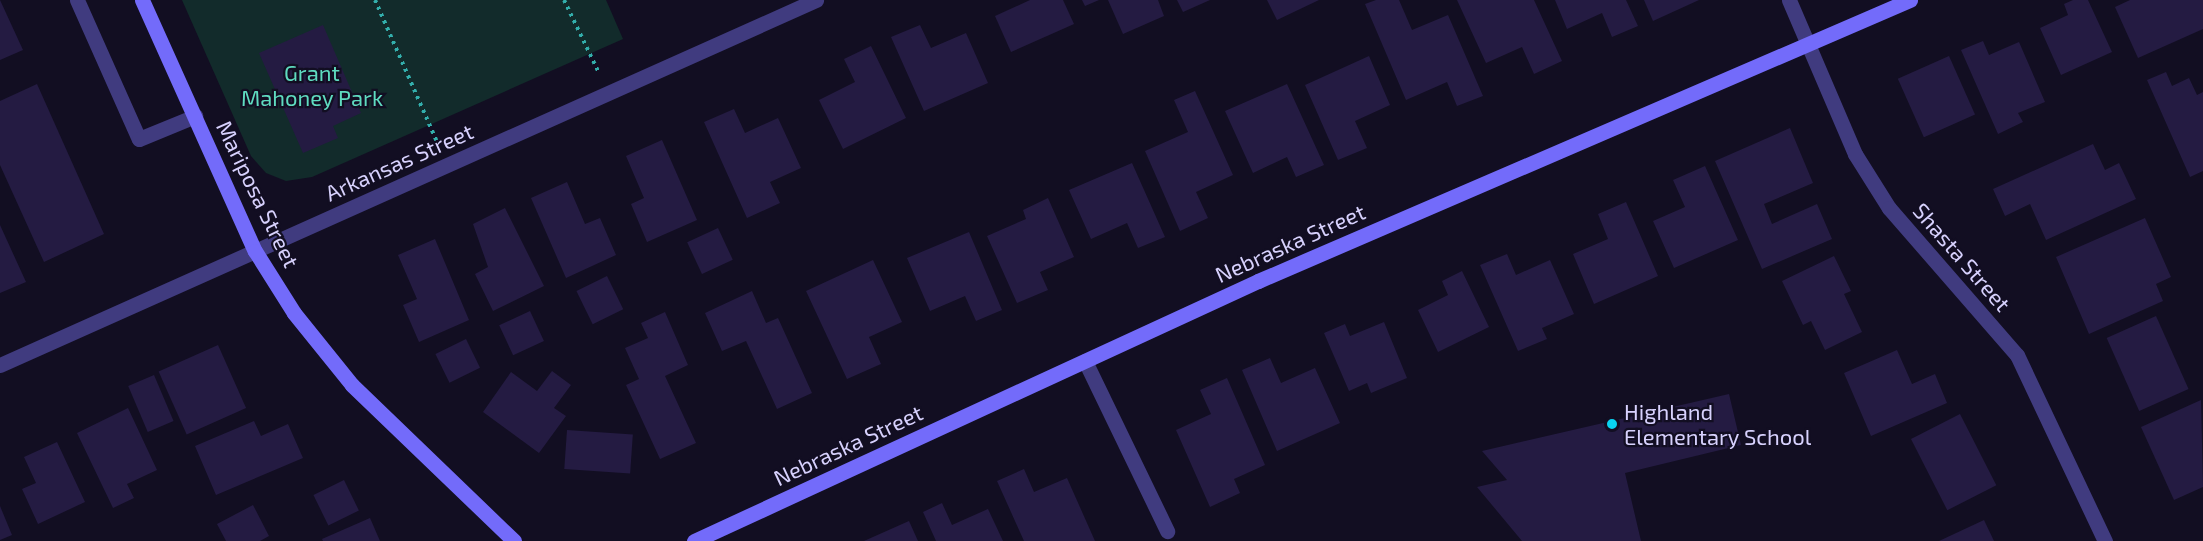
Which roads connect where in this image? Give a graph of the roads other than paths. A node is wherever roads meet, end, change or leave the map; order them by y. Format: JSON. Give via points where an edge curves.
{"nodes":[{"id":1,"x":77,"y":0,"type":"edge"},
{"id":2,"x":142,"y":0,"type":"edge"},
{"id":3,"x":816,"y":0,"type":"edge"},
{"id":4,"x":1789,"y":0,"type":"edge"},
{"id":5,"x":1910,"y":0,"type":"edge"},
{"id":6,"x":1808,"y":44,"type":"junction"},
{"id":7,"x":195,"y":116,"type":"junction"},
{"id":8,"x":255,"y":251,"type":"junction"},
{"id":9,"x":1085,"y":361,"type":"junction"},
{"id":10,"x":0,"y":365,"type":"edge"},
{"id":11,"x":1167,"y":531,"type":"dead end"},
{"id":12,"x":514,"y":541,"type":"edge"},
{"id":13,"x":694,"y":541,"type":"edge"},
{"id":14,"x":2105,"y":541,"type":"edge"}],
"edges":[{"from":1,"to":7,"type":"street","via":[[139,139]]},
{"from":2,"to":7,"type":"street","name":"Mariposa Street"},
{"from":3,"to":8,"type":"street","name":"Arkansas Street"},
{"from":4,"to":6,"type":"street","name":"Shasta Street"},
{"from":5,"to":6,"type":"street","name":"Nebraska Street"},
{"from":6,"to":9,"type":"street","name":"Nebraska Street","via":[[1258,281]]},
{"from":6,"to":14,"type":"street","name":"Shasta Street","via":[[1855,154],[1889,208],[2017,355]]},
{"from":7,"to":8,"type":"street","name":"Mariposa Street"},
{"from":8,"to":10,"type":"street","name":"Arkansas Street"},
{"from":8,"to":12,"type":"street","name":"Mariposa Street","via":[[294,313],[352,385]]},
{"from":9,"to":11,"type":"street"},
{"from":9,"to":13,"type":"street","name":"Nebraska Street"}]}
